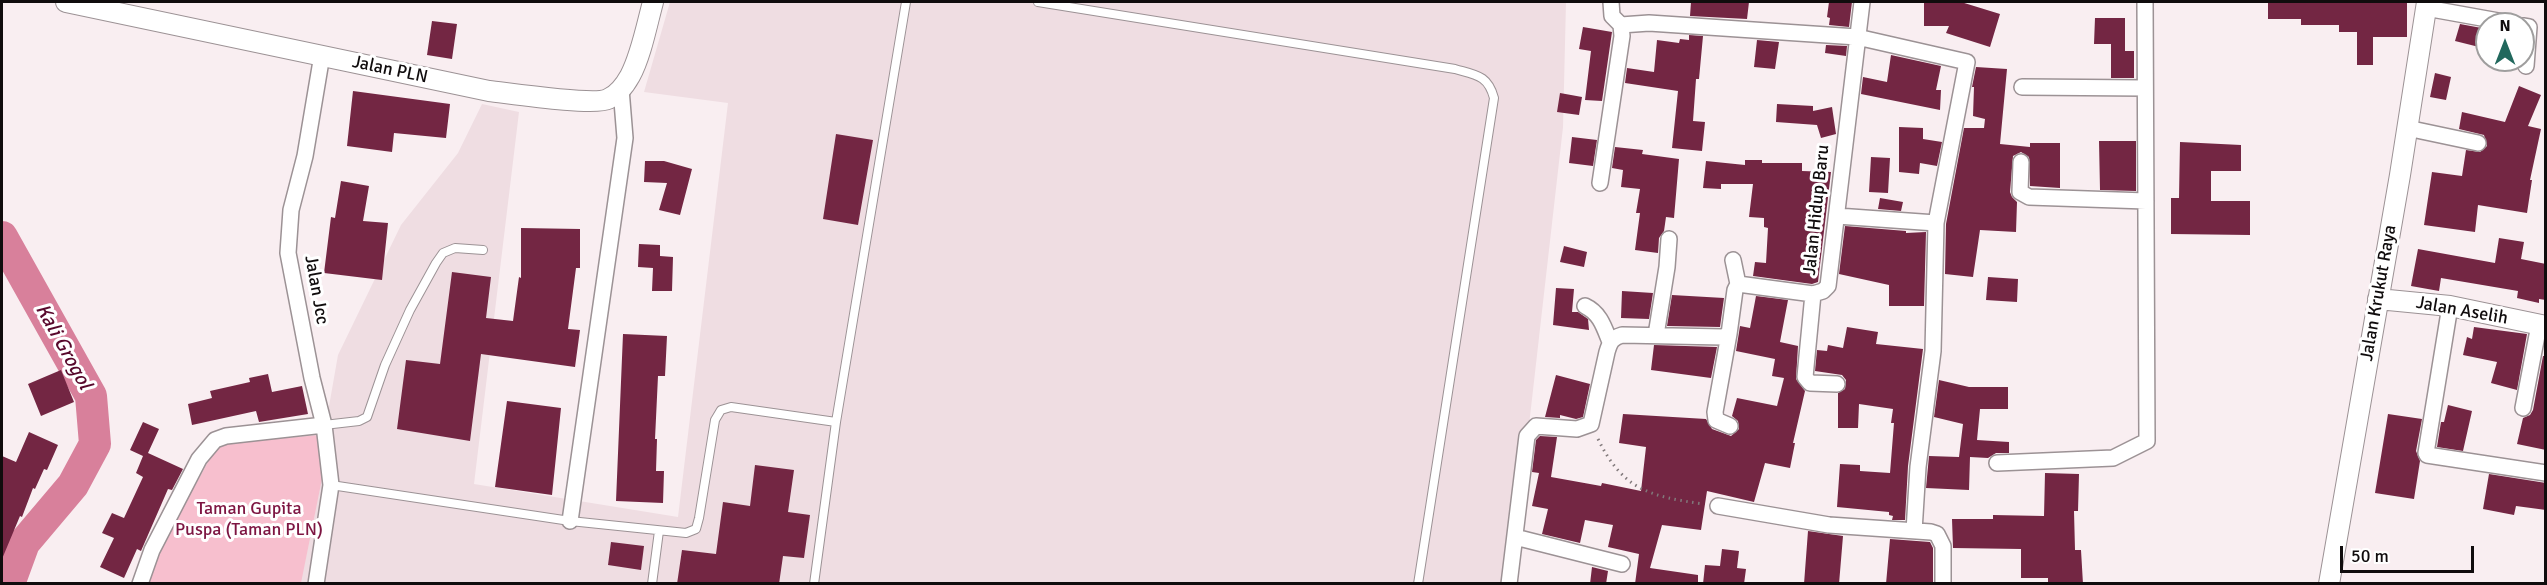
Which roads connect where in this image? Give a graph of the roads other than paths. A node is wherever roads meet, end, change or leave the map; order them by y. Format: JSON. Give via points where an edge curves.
{"nodes":[{"id":1,"x":66,"y":2,"type":"edge"},
{"id":2,"x":653,"y":2,"type":"edge"},
{"id":3,"x":906,"y":2,"type":"edge"},
{"id":4,"x":1044,"y":2,"type":"edge"},
{"id":5,"x":1611,"y":2,"type":"edge"},
{"id":6,"x":1862,"y":2,"type":"edge"},
{"id":7,"x":2145,"y":2,"type":"edge"},
{"id":8,"x":2426,"y":5,"type":"edge"},
{"id":9,"x":2475,"y":15,"type":"edge"},
{"id":10,"x":1621,"y":26,"type":"junction"},
{"id":11,"x":1857,"y":37,"type":"junction"},
{"id":12,"x":322,"y":55,"type":"junction"},
{"id":13,"x":2022,"y":87,"type":"dead end"},
{"id":14,"x":2144,"y":88,"type":"junction"},
{"id":15,"x":621,"y":89,"type":"junction"},
{"id":16,"x":2407,"y":128,"type":"junction"},
{"id":17,"x":2478,"y":143,"type":"dead end"},
{"id":18,"x":2021,"y":162,"type":"dead end"},
{"id":19,"x":1600,"y":183,"type":"dead end"},
{"id":20,"x":2146,"y":201,"type":"junction"},
{"id":21,"x":1837,"y":216,"type":"junction"},
{"id":22,"x":1936,"y":223,"type":"junction"},
{"id":23,"x":1669,"y":239,"type":"dead end"},
{"id":24,"x":483,"y":250,"type":"dead end"},
{"id":25,"x":1733,"y":260,"type":"dead end"},
{"id":26,"x":1738,"y":284,"type":"junction"},
{"id":27,"x":1813,"y":294,"type":"junction"},
{"id":28,"x":2378,"y":298,"type":"junction"},
{"id":29,"x":1585,"y":306,"type":"dead end"},
{"id":30,"x":2450,"y":306,"type":"junction"},
{"id":31,"x":2542,"y":326,"type":"edge"},
{"id":32,"x":1729,"y":334,"type":"junction"},
{"id":33,"x":1656,"y":335,"type":"junction"},
{"id":34,"x":1610,"y":342,"type":"junction"},
{"id":35,"x":1837,"y":384,"type":"dead end"},
{"id":36,"x":2523,"y":408,"type":"dead end"},
{"id":37,"x":836,"y":422,"type":"junction"},
{"id":38,"x":324,"y":425,"type":"junction"},
{"id":39,"x":1730,"y":426,"type":"dead end"},
{"id":40,"x":1997,"y":462,"type":"dead end"},
{"id":41,"x":2546,"y":473,"type":"edge"},
{"id":42,"x":331,"y":485,"type":"junction"},
{"id":43,"x":1718,"y":506,"type":"road end"},
{"id":44,"x":570,"y":521,"type":"junction"},
{"id":45,"x":659,"y":531,"type":"junction"},
{"id":46,"x":1914,"y":531,"type":"junction"},
{"id":47,"x":1515,"y":537,"type":"junction"},
{"id":48,"x":1622,"y":564,"type":"dead end"},
{"id":49,"x":140,"y":584,"type":"edge"},
{"id":50,"x":316,"y":584,"type":"edge"},
{"id":51,"x":652,"y":584,"type":"edge"},
{"id":52,"x":814,"y":584,"type":"edge"},
{"id":53,"x":1418,"y":584,"type":"edge"},
{"id":54,"x":1509,"y":584,"type":"edge"},
{"id":55,"x":1943,"y":584,"type":"edge"},
{"id":56,"x":2329,"y":584,"type":"edge"}],
"edges":[{"from":1,"to":12,"type":"street","name":"Jalan PLN"},
{"from":2,"to":15,"type":"street","via":[[631,75]]},
{"from":3,"to":37,"type":"lane"},
{"from":4,"to":53,"type":"lane","via":[[1455,69],[1481,76],[1491,85],[1494,98]]},
{"from":5,"to":10,"type":"street","via":[[1612,16]]},
{"from":6,"to":11,"type":"street","name":"Jalan Hidup Baru"},
{"from":7,"to":14,"type":"street"},
{"from":8,"to":9,"type":"street"},
{"from":8,"to":16,"type":"street","name":"Jalan Krukut Raya"},
{"from":10,"to":11,"type":"street","via":[[1649,23]]},
{"from":10,"to":19,"type":"street"},
{"from":11,"to":21,"type":"street","name":"Jalan Hidup Baru"},
{"from":11,"to":22,"type":"street","via":[[1966,62]]},
{"from":12,"to":15,"type":"street","name":"Jalan PLN","via":[[531,97],[606,100]]},
{"from":12,"to":38,"type":"street","name":"Jalan Jcc","via":[[305,156],[291,210],[288,254]]},
{"from":13,"to":14,"type":"street"},
{"from":14,"to":20,"type":"street"},
{"from":15,"to":44,"type":"street","via":[[625,138]]},
{"from":16,"to":17,"type":"street"},
{"from":16,"to":28,"type":"street","name":"Jalan Krukut Raya"},
{"from":18,"to":20,"type":"street","via":[[2020,192],[2028,196]]},
{"from":20,"to":40,"type":"street","via":[[2147,441],[2113,458]]},
{"from":21,"to":22,"type":"street"},
{"from":21,"to":27,"type":"street","name":"Jalan Hidup Baru","via":[[1828,286]]},
{"from":22,"to":46,"type":"street","via":[[1933,351]]},
{"from":23,"to":33,"type":"street"},
{"from":24,"to":38,"type":"lane","via":[[455,248],[443,254],[410,310],[367,417]]},
{"from":25,"to":26,"type":"street"},
{"from":26,"to":27,"type":"street","name":"Jalan Hidup Baru"},
{"from":26,"to":32,"type":"street"},
{"from":27,"to":35,"type":"street","via":[[1805,377],[1810,383]]},
{"from":28,"to":30,"type":"street","name":"Jalan Aselih"},
{"from":28,"to":56,"type":"street","name":"Jalan Krukut Raya"},
{"from":29,"to":34,"type":"street","via":[[1599,317]]},
{"from":30,"to":31,"type":"street","name":"Jalan Aselih"},
{"from":30,"to":41,"type":"street","via":[[2426,453]]},
{"from":31,"to":36,"type":"street"},
{"from":32,"to":33,"type":"street","via":[[1718,338]]},
{"from":32,"to":39,"type":"street","via":[[1715,412],[1716,420]]},
{"from":33,"to":34,"type":"street","via":[[1622,335]]},
{"from":34,"to":47,"type":"street","via":[[1591,424],[1577,429],[1536,426],[1527,436]]},
{"from":37,"to":45,"type":"lane","via":[[731,407],[721,410],[715,420],[696,529],[686,533]]},
{"from":37,"to":52,"type":"lane"},
{"from":38,"to":42,"type":"street","name":"Jalan Jcc"},
{"from":38,"to":49,"type":"street","via":[[215,440],[199,459],[152,550]]},
{"from":42,"to":44,"type":"lane"},
{"from":42,"to":50,"type":"street","name":"Jalan Jcc"},
{"from":43,"to":46,"type":"street","via":[[1829,525]]},
{"from":44,"to":45,"type":"lane"},
{"from":45,"to":51,"type":"lane"},
{"from":46,"to":55,"type":"street","via":[[1931,532],[1941,539]]},
{"from":47,"to":48,"type":"street"},
{"from":47,"to":54,"type":"street"}]}
